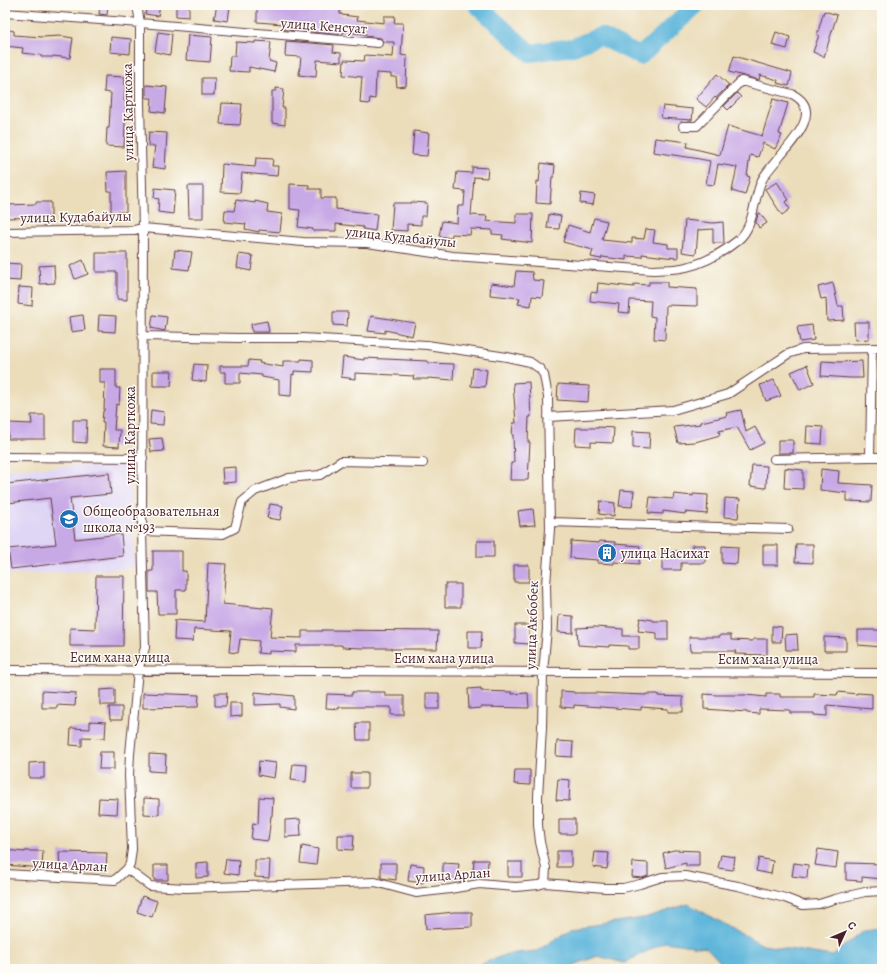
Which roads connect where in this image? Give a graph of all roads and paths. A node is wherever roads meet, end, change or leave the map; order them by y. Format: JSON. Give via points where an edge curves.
{"nodes":[{"id":1,"x":137,"y":5,"type":"edge"},
{"id":2,"x":5,"y":13,"type":"edge"},
{"id":3,"x":140,"y":23,"type":"junction"},
{"id":4,"x":378,"y":43,"type":"dead end"},
{"id":5,"x":683,"y":126,"type":"dead end"},
{"id":6,"x":143,"y":228,"type":"junction"},
{"id":7,"x":5,"y":232,"type":"edge"},
{"id":8,"x":143,"y":336,"type":"junction"},
{"id":9,"x":872,"y":348,"type":"junction"},
{"id":10,"x":882,"y":348,"type":"edge"},
{"id":11,"x":548,"y":416,"type":"junction"},
{"id":12,"x":5,"y":457,"type":"edge"},
{"id":13,"x":870,"y":457,"type":"junction"},
{"id":14,"x":882,"y":457,"type":"edge"},
{"id":15,"x":143,"y":458,"type":"junction"},
{"id":16,"x":774,"y":459,"type":"dead end"},
{"id":17,"x":423,"y":463,"type":"dead end"},
{"id":18,"x":550,"y":522,"type":"junction"},
{"id":19,"x":788,"y":529,"type":"dead end"},
{"id":20,"x":142,"y":531,"type":"junction"},
{"id":21,"x":5,"y":670,"type":"edge"},
{"id":22,"x":138,"y":670,"type":"junction"},
{"id":23,"x":543,"y":672,"type":"junction"},
{"id":24,"x":882,"y":673,"type":"edge"},
{"id":25,"x":127,"y":869,"type":"junction"},
{"id":26,"x":5,"y":874,"type":"edge"},
{"id":27,"x":545,"y":883,"type":"junction"},
{"id":28,"x":882,"y":891,"type":"edge"}],
"edges":[{"from":1,"to":3,"type":"street","name":"улица Карткожа"},
{"from":2,"to":3,"type":"street","name":"улица Кенсуат"},
{"from":3,"to":4,"type":"street","name":"улица Кенсуат"},
{"from":3,"to":6,"type":"street","name":"улица Карткожа"},
{"from":5,"to":6,"type":"street","name":"улица Кудабайулы","via":[[697,126],[741,81],[792,94],[800,98],[805,106],[806,114],[797,137],[762,180],[744,234],[712,258],[686,267],[653,270],[452,256],[367,243],[303,242]]},
{"from":6,"to":7,"type":"street","name":"улица Кудабайулы"},
{"from":6,"to":8,"type":"street","name":"улица Карткожа"},
{"from":8,"to":11,"type":"street","name":"улица Акбобек","via":[[302,338],[427,344],[514,358],[530,362],[544,374]]},
{"from":8,"to":15,"type":"street","name":"улица Карткожа"},
{"from":9,"to":10,"type":"street"},
{"from":9,"to":11,"type":"street","via":[[803,349],[788,354],[728,394],[672,410]]},
{"from":9,"to":13,"type":"street"},
{"from":11,"to":18,"type":"street","name":"улица Акбобек"},
{"from":12,"to":15,"type":"street"},
{"from":13,"to":14,"type":"street"},
{"from":13,"to":16,"type":"street"},
{"from":15,"to":20,"type":"street","name":"улица Карткожа"},
{"from":17,"to":20,"type":"street","via":[[341,461],[320,475],[289,478],[255,491],[242,502],[235,528],[223,534]]},
{"from":18,"to":19,"type":"street"},
{"from":18,"to":23,"type":"street","name":"улица Акбобек"},
{"from":20,"to":22,"type":"street","name":"улица Карткожа","via":[[145,648]]},
{"from":21,"to":22,"type":"street","name":"Есим хана улица"},
{"from":22,"to":23,"type":"street","name":"Есим хана улица"},
{"from":22,"to":25,"type":"street","name":"улица Карткожа","via":[[128,775],[132,849]]},
{"from":23,"to":24,"type":"street","name":"Есим хана улица"},
{"from":23,"to":27,"type":"street","name":"улица Акбобек","via":[[538,825],[546,868]]},
{"from":25,"to":26,"type":"street","name":"улица Арлан","via":[[115,880]]},
{"from":25,"to":27,"type":"street","name":"улица Арлан","via":[[150,886],[186,888],[375,882],[416,893],[479,884],[516,887]]},
{"from":27,"to":28,"type":"street","name":"улица Арлан","via":[[623,888],[662,877],[685,876],[738,886],[803,905]]}]}
